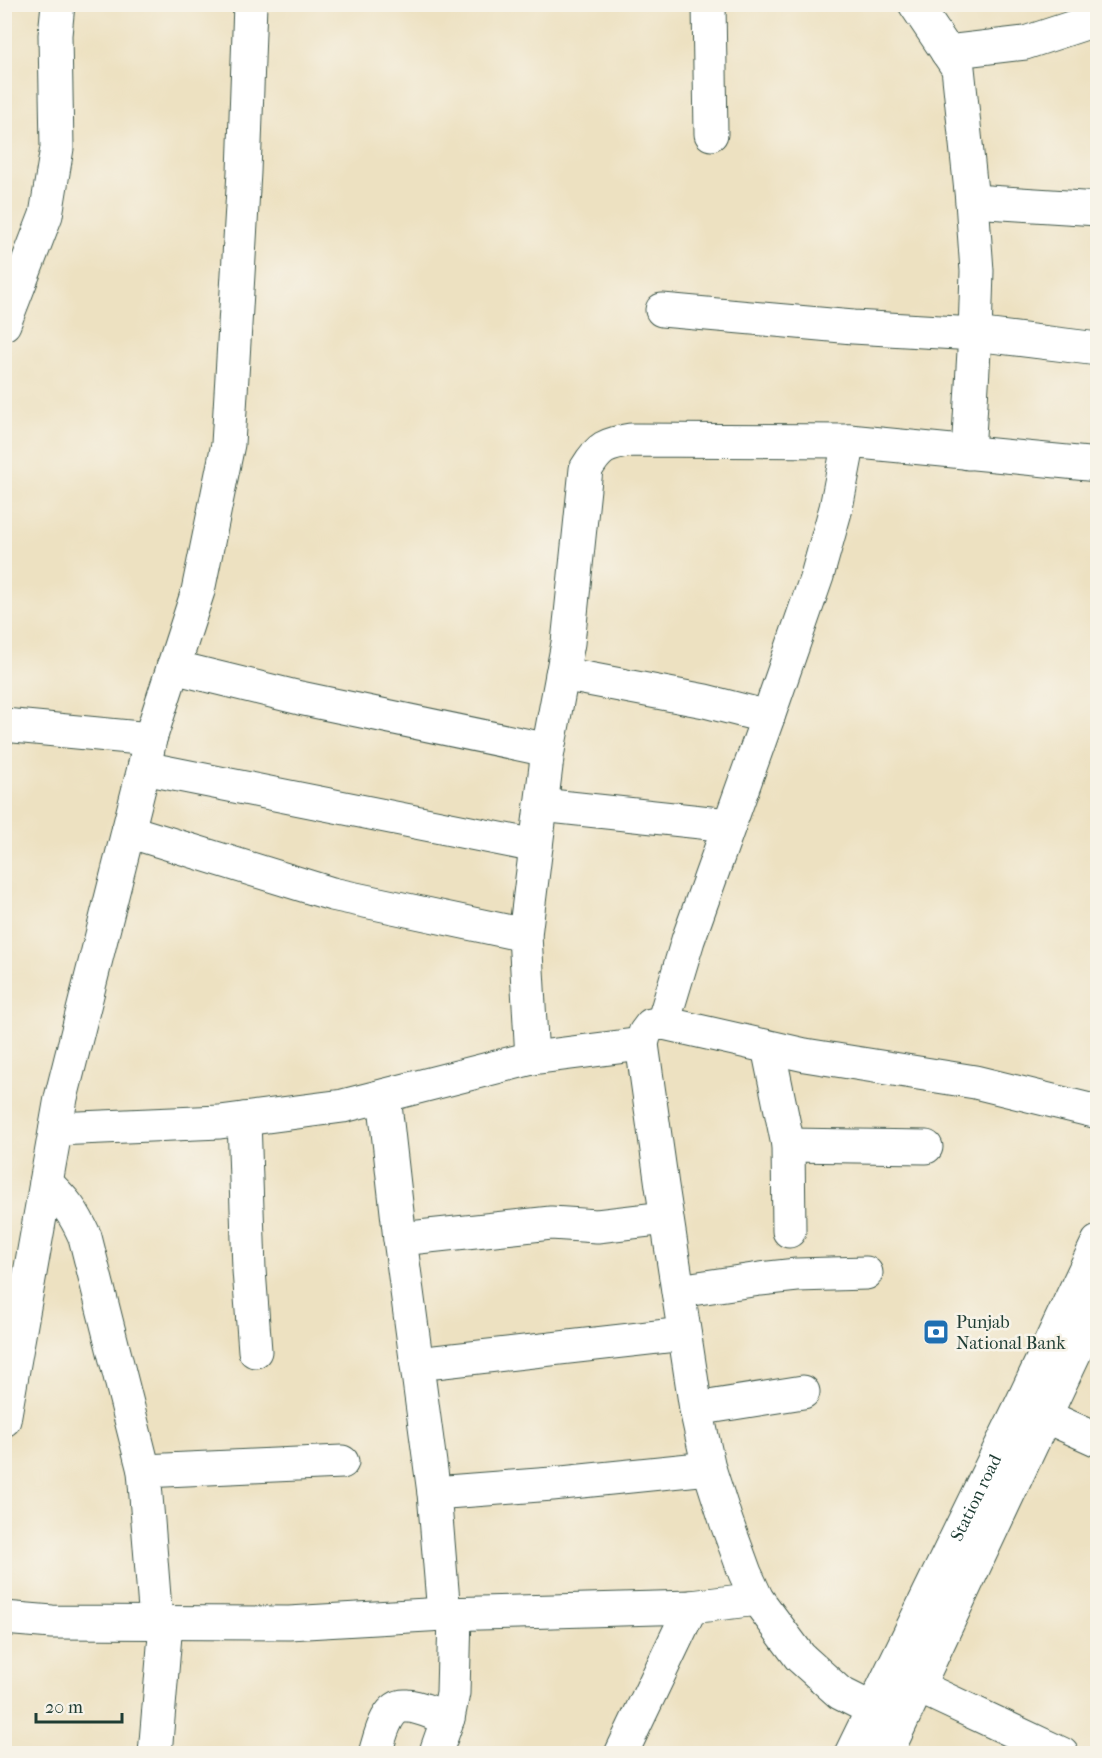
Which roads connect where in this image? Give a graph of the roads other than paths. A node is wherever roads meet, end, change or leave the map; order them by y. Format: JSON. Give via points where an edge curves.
{"nodes":[{"id":1,"x":58,"y":4,"type":"edge"},
{"id":2,"x":250,"y":4,"type":"edge"},
{"id":3,"x":709,"y":4,"type":"edge"},
{"id":4,"x":915,"y":4,"type":"edge"},
{"id":5,"x":1098,"y":19,"type":"edge"},
{"id":6,"x":947,"y":52,"type":"junction"},
{"id":7,"x":711,"y":134,"type":"dead end"},
{"id":8,"x":972,"y":201,"type":"junction"},
{"id":9,"x":1098,"y":209,"type":"edge"},
{"id":10,"x":662,"y":310,"type":"dead end"},
{"id":11,"x":4,"y":324,"type":"edge"},
{"id":12,"x":975,"y":334,"type":"junction"},
{"id":13,"x":1098,"y":349,"type":"edge"},
{"id":14,"x":849,"y":441,"type":"junction"},
{"id":15,"x":968,"y":453,"type":"junction"},
{"id":16,"x":1098,"y":465,"type":"edge"},
{"id":17,"x":173,"y":667,"type":"junction"},
{"id":18,"x":562,"y":674,"type":"junction"},
{"id":19,"x":768,"y":717,"type":"junction"},
{"id":20,"x":4,"y":725,"type":"edge"},
{"id":21,"x":548,"y":750,"type":"junction"},
{"id":22,"x":147,"y":754,"type":"junction"},
{"id":23,"x":541,"y":805,"type":"junction"},
{"id":24,"x":729,"y":825,"type":"junction"},
{"id":25,"x":128,"y":831,"type":"junction"},
{"id":26,"x":536,"y":846,"type":"junction"},
{"id":27,"x":525,"y":935,"type":"junction"},
{"id":28,"x":653,"y":1033,"type":"junction"},
{"id":29,"x":768,"y":1047,"type":"junction"},
{"id":30,"x":532,"y":1058,"type":"junction"},
{"id":31,"x":384,"y":1096,"type":"junction"},
{"id":32,"x":1098,"y":1112,"type":"edge"},
{"id":33,"x":244,"y":1119,"type":"junction"},
{"id":34,"x":56,"y":1129,"type":"junction"},
{"id":35,"x":788,"y":1145,"type":"junction"},
{"id":36,"x":926,"y":1146,"type":"dead end"},
{"id":37,"x":46,"y":1183,"type":"junction"},
{"id":38,"x":666,"y":1218,"type":"junction"},
{"id":39,"x":789,"y":1231,"type":"dead end"},
{"id":40,"x":400,"y":1239,"type":"junction"},
{"id":41,"x":1098,"y":1242,"type":"edge"},
{"id":42,"x":866,"y":1273,"type":"dead end"},
{"id":43,"x":678,"y":1291,"type":"junction"},
{"id":44,"x":1098,"y":1303,"type":"edge"},
{"id":45,"x":684,"y":1334,"type":"junction"},
{"id":46,"x":255,"y":1350,"type":"dead end"},
{"id":47,"x":417,"y":1364,"type":"junction"},
{"id":48,"x":803,"y":1392,"type":"dead end"},
{"id":49,"x":696,"y":1409,"type":"junction"},
{"id":50,"x":1045,"y":1416,"type":"junction"},
{"id":51,"x":4,"y":1420,"type":"edge"},
{"id":52,"x":1098,"y":1440,"type":"edge"},
{"id":53,"x":342,"y":1462,"type":"dead end"},
{"id":54,"x":709,"y":1468,"type":"junction"},
{"id":55,"x":144,"y":1471,"type":"junction"},
{"id":56,"x":434,"y":1493,"type":"junction"},
{"id":57,"x":757,"y":1599,"type":"junction"},
{"id":58,"x":691,"y":1606,"type":"junction"},
{"id":59,"x":449,"y":1614,"type":"junction"},
{"id":60,"x":4,"y":1618,"type":"edge"},
{"id":61,"x":161,"y":1622,"type":"junction"},
{"id":62,"x":917,"y":1686,"type":"junction"},
{"id":63,"x":872,"y":1709,"type":"junction"},
{"id":64,"x":448,"y":1718,"type":"junction"},
{"id":65,"x":155,"y":1754,"type":"edge"},
{"id":66,"x":375,"y":1754,"type":"edge"},
{"id":67,"x":437,"y":1754,"type":"edge"},
{"id":68,"x":621,"y":1754,"type":"edge"},
{"id":69,"x":851,"y":1754,"type":"edge"},
{"id":70,"x":886,"y":1754,"type":"edge"},
{"id":71,"x":1062,"y":1754,"type":"edge"}],
"edges":[{"from":1,"to":11,"type":"street","via":[[57,148],[46,215]]},
{"from":2,"to":17,"type":"street","via":[[228,444],[198,591]]},
{"from":3,"to":7,"type":"street"},
{"from":4,"to":6,"type":"street"},
{"from":5,"to":6,"type":"street","via":[[1025,43]]},
{"from":6,"to":8,"type":"street","via":[[958,68]]},
{"from":8,"to":9,"type":"street"},
{"from":8,"to":12,"type":"street","via":[[977,271]]},
{"from":10,"to":12,"type":"street"},
{"from":12,"to":13,"type":"street"},
{"from":12,"to":15,"type":"street"},
{"from":14,"to":15,"type":"street"},
{"from":14,"to":18,"type":"street","via":[[631,440],[609,444],[596,453],[586,469]]},
{"from":14,"to":19,"type":"street","via":[[818,576]]},
{"from":15,"to":16,"type":"street"},
{"from":17,"to":21,"type":"street"},
{"from":17,"to":22,"type":"street"},
{"from":18,"to":19,"type":"street"},
{"from":18,"to":21,"type":"street"},
{"from":19,"to":24,"type":"street"},
{"from":20,"to":22,"type":"street"},
{"from":21,"to":23,"type":"street"},
{"from":22,"to":25,"type":"street"},
{"from":22,"to":26,"type":"street"},
{"from":23,"to":24,"type":"street"},
{"from":23,"to":26,"type":"street"},
{"from":24,"to":28,"type":"street"},
{"from":25,"to":27,"type":"street","via":[[332,894]]},
{"from":25,"to":34,"type":"street"},
{"from":26,"to":27,"type":"street"},
{"from":27,"to":30,"type":"street"},
{"from":28,"to":29,"type":"street"},
{"from":28,"to":30,"type":"street"},
{"from":28,"to":38,"type":"street"},
{"from":29,"to":32,"type":"street","via":[[975,1082]]},
{"from":29,"to":35,"type":"street"},
{"from":30,"to":31,"type":"street"},
{"from":31,"to":33,"type":"street","via":[[343,1106]]},
{"from":31,"to":40,"type":"street"},
{"from":33,"to":34,"type":"street"},
{"from":33,"to":46,"type":"street"},
{"from":34,"to":37,"type":"street"},
{"from":35,"to":36,"type":"street"},
{"from":35,"to":39,"type":"street"},
{"from":37,"to":51,"type":"street"},
{"from":37,"to":55,"type":"street","via":[[77,1217],[85,1237]]},
{"from":38,"to":40,"type":"street","via":[[597,1226],[551,1223]]},
{"from":38,"to":43,"type":"street"},
{"from":40,"to":47,"type":"street"},
{"from":41,"to":63,"type":"street","name":"Station road"},
{"from":42,"to":43,"type":"street","via":[[797,1275]]},
{"from":43,"to":45,"type":"street"},
{"from":44,"to":50,"type":"street","name":"Station road"},
{"from":45,"to":47,"type":"street"},
{"from":45,"to":49,"type":"street"},
{"from":47,"to":56,"type":"street"},
{"from":48,"to":49,"type":"street"},
{"from":49,"to":54,"type":"street"},
{"from":50,"to":52,"type":"street"},
{"from":50,"to":62,"type":"street","name":"Station road"},
{"from":53,"to":55,"type":"street"},
{"from":54,"to":56,"type":"street"},
{"from":54,"to":57,"type":"street"},
{"from":55,"to":61,"type":"street"},
{"from":56,"to":59,"type":"street"},
{"from":57,"to":58,"type":"street"},
{"from":57,"to":63,"type":"street","via":[[800,1657],[840,1693]]},
{"from":58,"to":59,"type":"street"},
{"from":58,"to":68,"type":"street"},
{"from":59,"to":61,"type":"street","via":[[290,1623]]},
{"from":59,"to":64,"type":"street","via":[[453,1693]]},
{"from":60,"to":61,"type":"street"},
{"from":61,"to":65,"type":"street"},
{"from":62,"to":70,"type":"street","name":"Station road"},
{"from":62,"to":71,"type":"street"},
{"from":63,"to":69,"type":"street","name":"Station road"},
{"from":64,"to":66,"type":"street","via":[[408,1706],[398,1707],[385,1725]]},
{"from":64,"to":67,"type":"street"}]}
